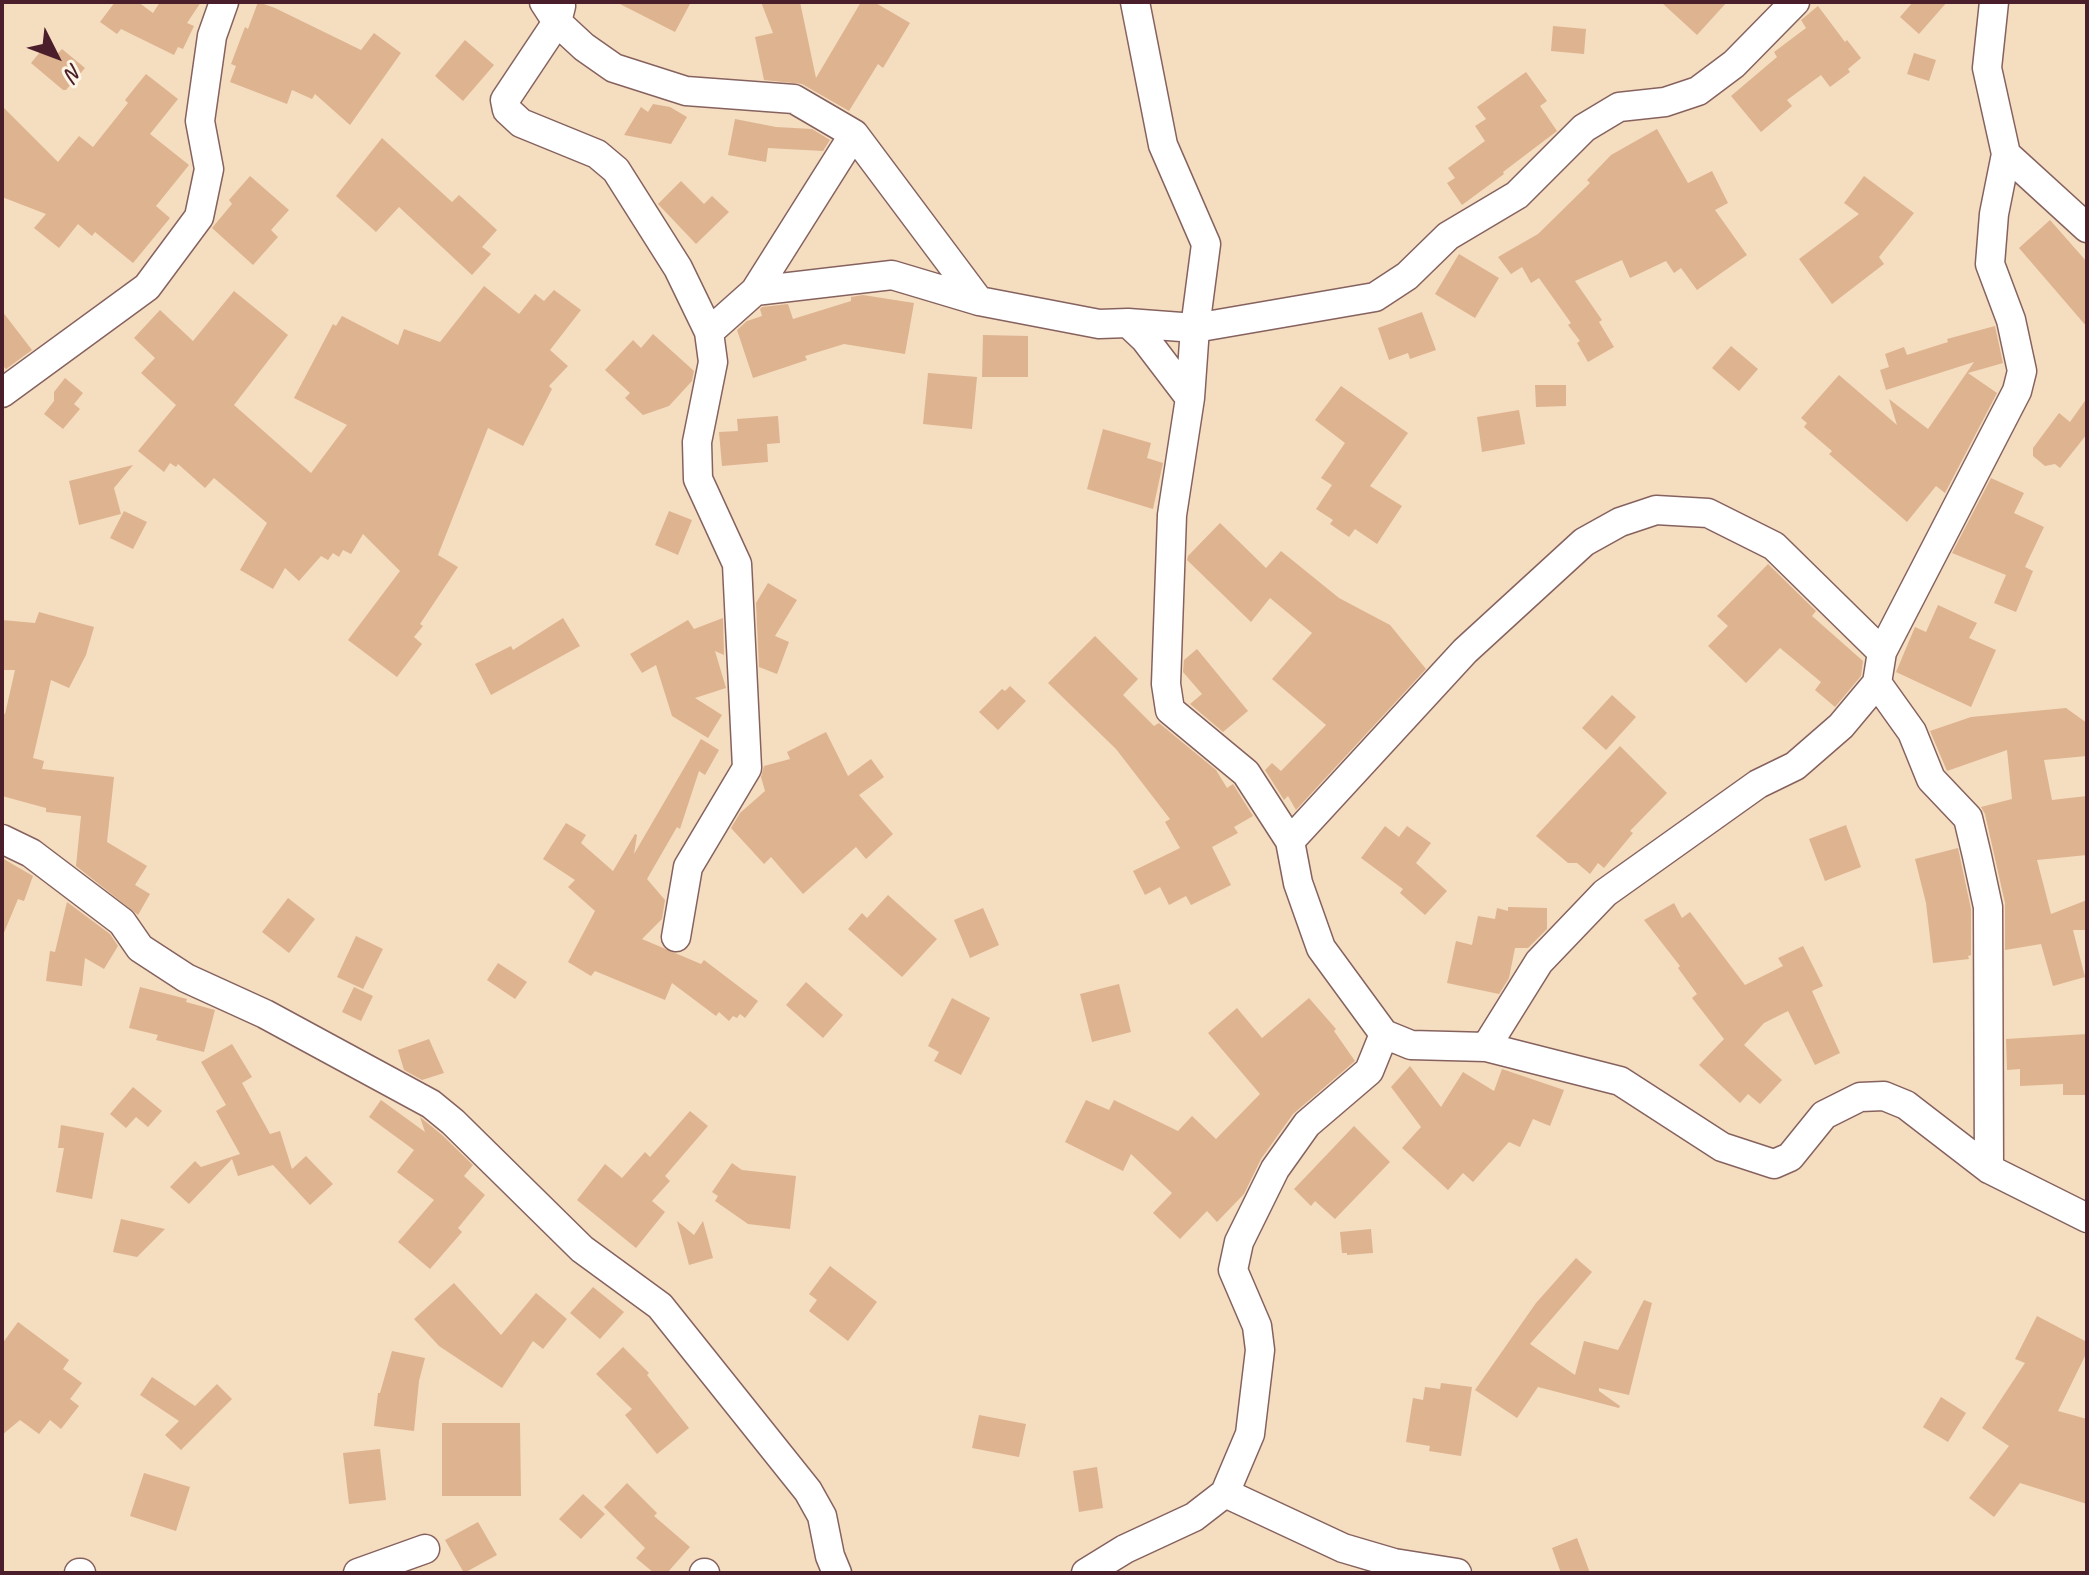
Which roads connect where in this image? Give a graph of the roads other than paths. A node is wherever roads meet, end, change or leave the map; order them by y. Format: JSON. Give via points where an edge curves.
{"nodes":[{"id":1,"x":224,"y":2,"type":"edge"},
{"id":2,"x":1135,"y":2,"type":"edge"},
{"id":3,"x":1795,"y":2,"type":"edge"},
{"id":4,"x":1994,"y":2,"type":"edge"},
{"id":5,"x":554,"y":9,"type":"edge"},
{"id":6,"x":854,"y":134,"type":"junction"},
{"id":7,"x":2006,"y":154,"type":"junction"},
{"id":8,"x":2087,"y":228,"type":"edge"},
{"id":9,"x":755,"y":291,"type":"junction"},
{"id":10,"x":979,"y":301,"type":"junction"},
{"id":11,"x":1128,"y":323,"type":"junction"},
{"id":12,"x":1195,"y":328,"type":"junction"},
{"id":13,"x":709,"y":332,"type":"junction"},
{"id":14,"x":2,"y":393,"type":"edge"},
{"id":15,"x":1190,"y":398,"type":"junction"},
{"id":16,"x":1882,"y":652,"type":"junction"},
{"id":17,"x":1877,"y":683,"type":"junction"},
{"id":18,"x":2,"y":839,"type":"edge"},
{"id":19,"x":1290,"y":841,"type":"junction"},
{"id":20,"x":676,"y":937,"type":"dead end"},
{"id":21,"x":1384,"y":1034,"type":"junction"},
{"id":22,"x":1486,"y":1047,"type":"junction"},
{"id":23,"x":1989,"y":1169,"type":"junction"},
{"id":24,"x":2087,"y":1218,"type":"edge"},
{"id":25,"x":1225,"y":1493,"type":"junction"},
{"id":26,"x":425,"y":1549,"type":"dead end"},
{"id":27,"x":358,"y":1573,"type":"edge"},
{"id":28,"x":837,"y":1573,"type":"edge"},
{"id":29,"x":1086,"y":1573,"type":"edge"},
{"id":30,"x":1457,"y":1573,"type":"edge"}],
"edges":[{"from":1,"to":14,"type":"street","via":[[212,36],[200,121],[209,169],[199,217],[147,287]]},
{"from":2,"to":12,"type":"street","via":[[1163,145],[1206,244]]},
{"from":3,"to":12,"type":"street","via":[[1734,64],[1698,91],[1665,102],[1619,107],[1584,128],[1517,195],[1448,236],[1407,276],[1375,297]]},
{"from":4,"to":7,"type":"street","via":[[1987,68]]},
{"from":5,"to":6,"type":"street","via":[[584,47],[614,68],[686,91],[794,99]]},
{"from":5,"to":13,"type":"street","via":[[505,100],[507,110],[521,123],[597,154],[616,170],[678,268]]},
{"from":6,"to":9,"type":"street"},
{"from":6,"to":10,"type":"street"},
{"from":7,"to":8,"type":"street"},
{"from":7,"to":16,"type":"street","via":[[1990,264],[2011,320],[2022,371],[2017,391]]},
{"from":9,"to":10,"type":"street","via":[[892,275]]},
{"from":9,"to":13,"type":"street"},
{"from":10,"to":11,"type":"street","via":[[1099,324]]},
{"from":11,"to":12,"type":"street"},
{"from":11,"to":15,"type":"street"},
{"from":12,"to":15,"type":"street"},
{"from":13,"to":20,"type":"street","via":[[713,362],[697,442],[698,479],[737,564],[747,768],[688,867]]},
{"from":15,"to":19,"type":"street","via":[[1172,515],[1166,684],[1170,710],[1246,773]]},
{"from":16,"to":17,"type":"street"},
{"from":16,"to":19,"type":"street","via":[[1774,546],[1708,513],[1656,510],[1584,542],[1465,651]]},
{"from":17,"to":22,"type":"street","via":[[1841,726],[1795,766],[1758,784],[1605,893],[1539,962]]},
{"from":17,"to":23,"type":"street","via":[[1912,732],[1931,779],[1968,818],[1977,856],[1988,907]]},
{"from":18,"to":28,"type":"street","via":[[31,853],[122,922],[140,948],[186,978],[265,1014],[431,1104],[453,1122],[582,1249],[660,1306],[808,1491],[822,1516]]},
{"from":19,"to":21,"type":"street","via":[[1298,883],[1321,948]]},
{"from":21,"to":22,"type":"street","via":[[1411,1045]]},
{"from":21,"to":25,"type":"street","via":[[1369,1071],[1307,1124],[1275,1169],[1239,1242],[1233,1270],[1257,1326],[1260,1350],[1250,1434]]},
{"from":22,"to":23,"type":"street","via":[[1620,1081],[1722,1147],[1774,1164],[1790,1157],[1824,1115],[1860,1097],[1884,1096],[1906,1105]]},
{"from":23,"to":24,"type":"street"},
{"from":25,"to":29,"type":"street","via":[[1194,1517]]},
{"from":25,"to":30,"type":"street","via":[[1343,1548]]},
{"from":26,"to":27,"type":"street"}]}
